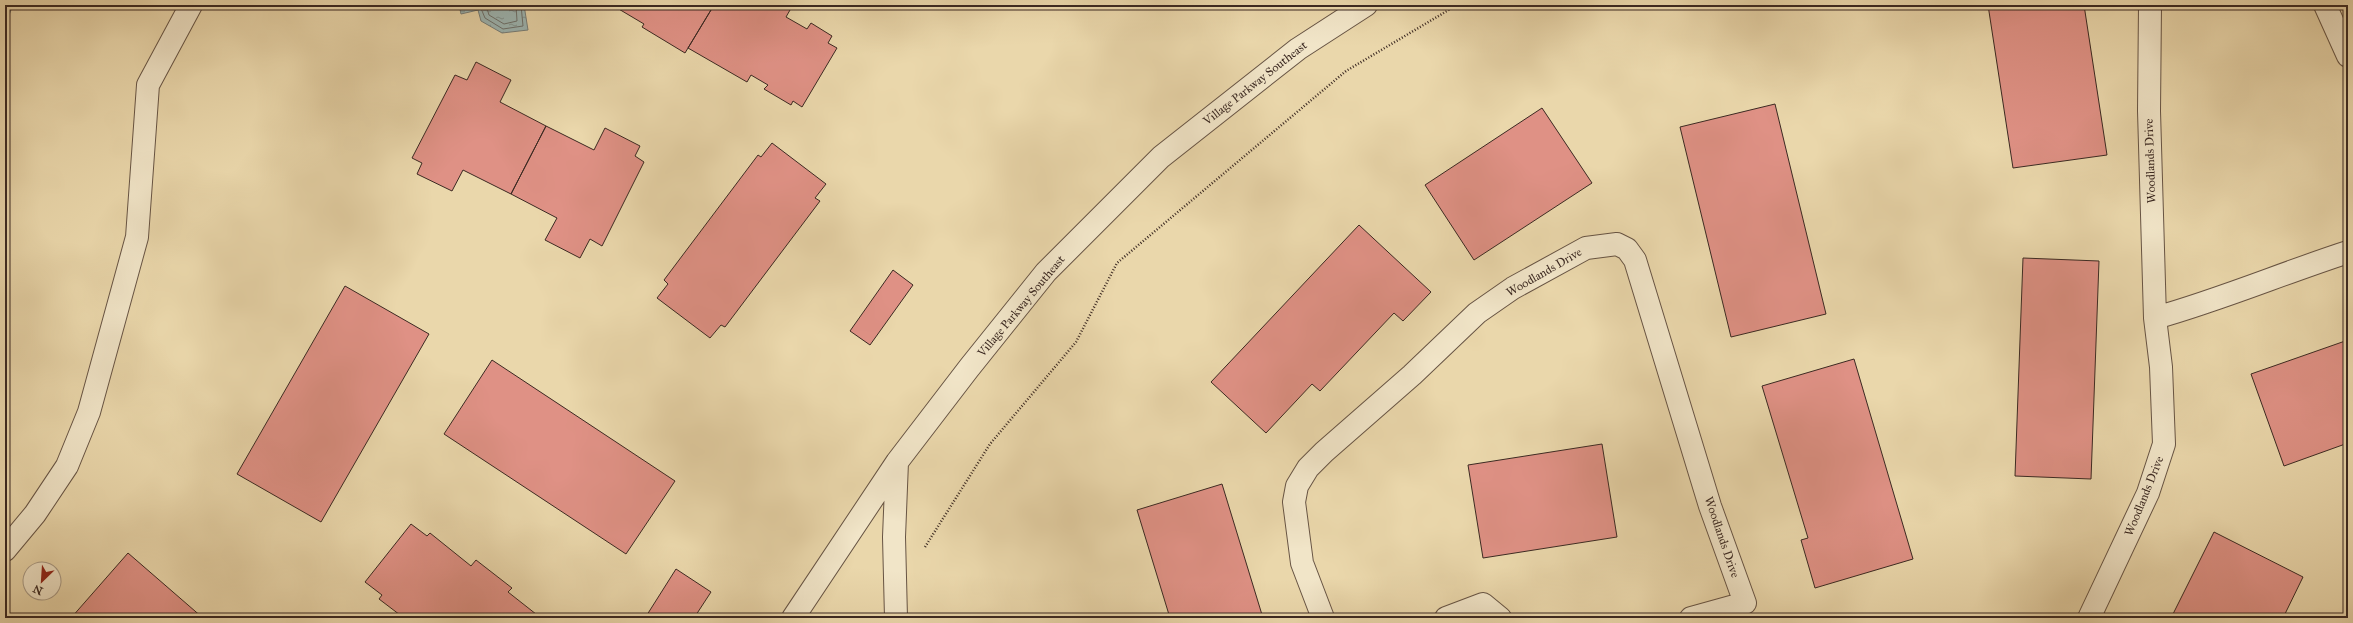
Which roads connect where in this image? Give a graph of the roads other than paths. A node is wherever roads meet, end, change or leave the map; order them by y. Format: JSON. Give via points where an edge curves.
{"nodes":[{"id":1,"x":191,"y":5,"type":"edge"},
{"id":2,"x":1366,"y":5,"type":"edge"},
{"id":3,"x":2150,"y":5,"type":"edge"},
{"id":4,"x":2325,"y":5,"type":"edge"},
{"id":5,"x":2348,"y":56,"type":"edge"},
{"id":6,"x":2348,"y":252,"type":"edge"},
{"id":7,"x":2154,"y":318,"type":"junction"},
{"id":8,"x":898,"y":462,"type":"junction"},
{"id":9,"x":5,"y":550,"type":"edge"},
{"id":10,"x":1747,"y":610,"type":"edge"},
{"id":11,"x":793,"y":618,"type":"edge"},
{"id":12,"x":896,"y":618,"type":"edge"},
{"id":13,"x":1323,"y":618,"type":"edge"},
{"id":14,"x":1446,"y":618,"type":"edge"},
{"id":15,"x":1500,"y":618,"type":"edge"},
{"id":16,"x":1690,"y":618,"type":"edge"},
{"id":17,"x":2090,"y":618,"type":"edge"}],
"edges":[{"from":1,"to":9,"type":"street","via":[[148,84],[137,237],[89,412],[67,466],[35,514]]},
{"from":2,"to":8,"type":"street","name":"Village Parkway Southeast","via":[[1298,49],[1161,157],[1046,272]]},
{"from":3,"to":7,"type":"street","name":"Woodlands Drive","via":[[2149,111]]},
{"from":4,"to":5,"type":"street"},
{"from":6,"to":7,"type":"street","via":[[2204,304]]},
{"from":7,"to":17,"type":"street","name":"Woodlands Drive","via":[[2161,367],[2164,444],[2148,493]]},
{"from":8,"to":11,"type":"street","name":"Village Parkway Southeast"},
{"from":8,"to":12,"type":"street","via":[[894,537]]},
{"from":10,"to":13,"type":"street","name":"Woodlands Drive","via":[[1710,506],[1635,260],[1627,248],[1617,244],[1586,248],[1513,288],[1477,313],[1308,468],[1297,486],[1294,502],[1302,563]]},
{"from":10,"to":16,"type":"street","name":"Woodlands Drive"},
{"from":14,"to":15,"type":"street","via":[[1483,604]]}]}
